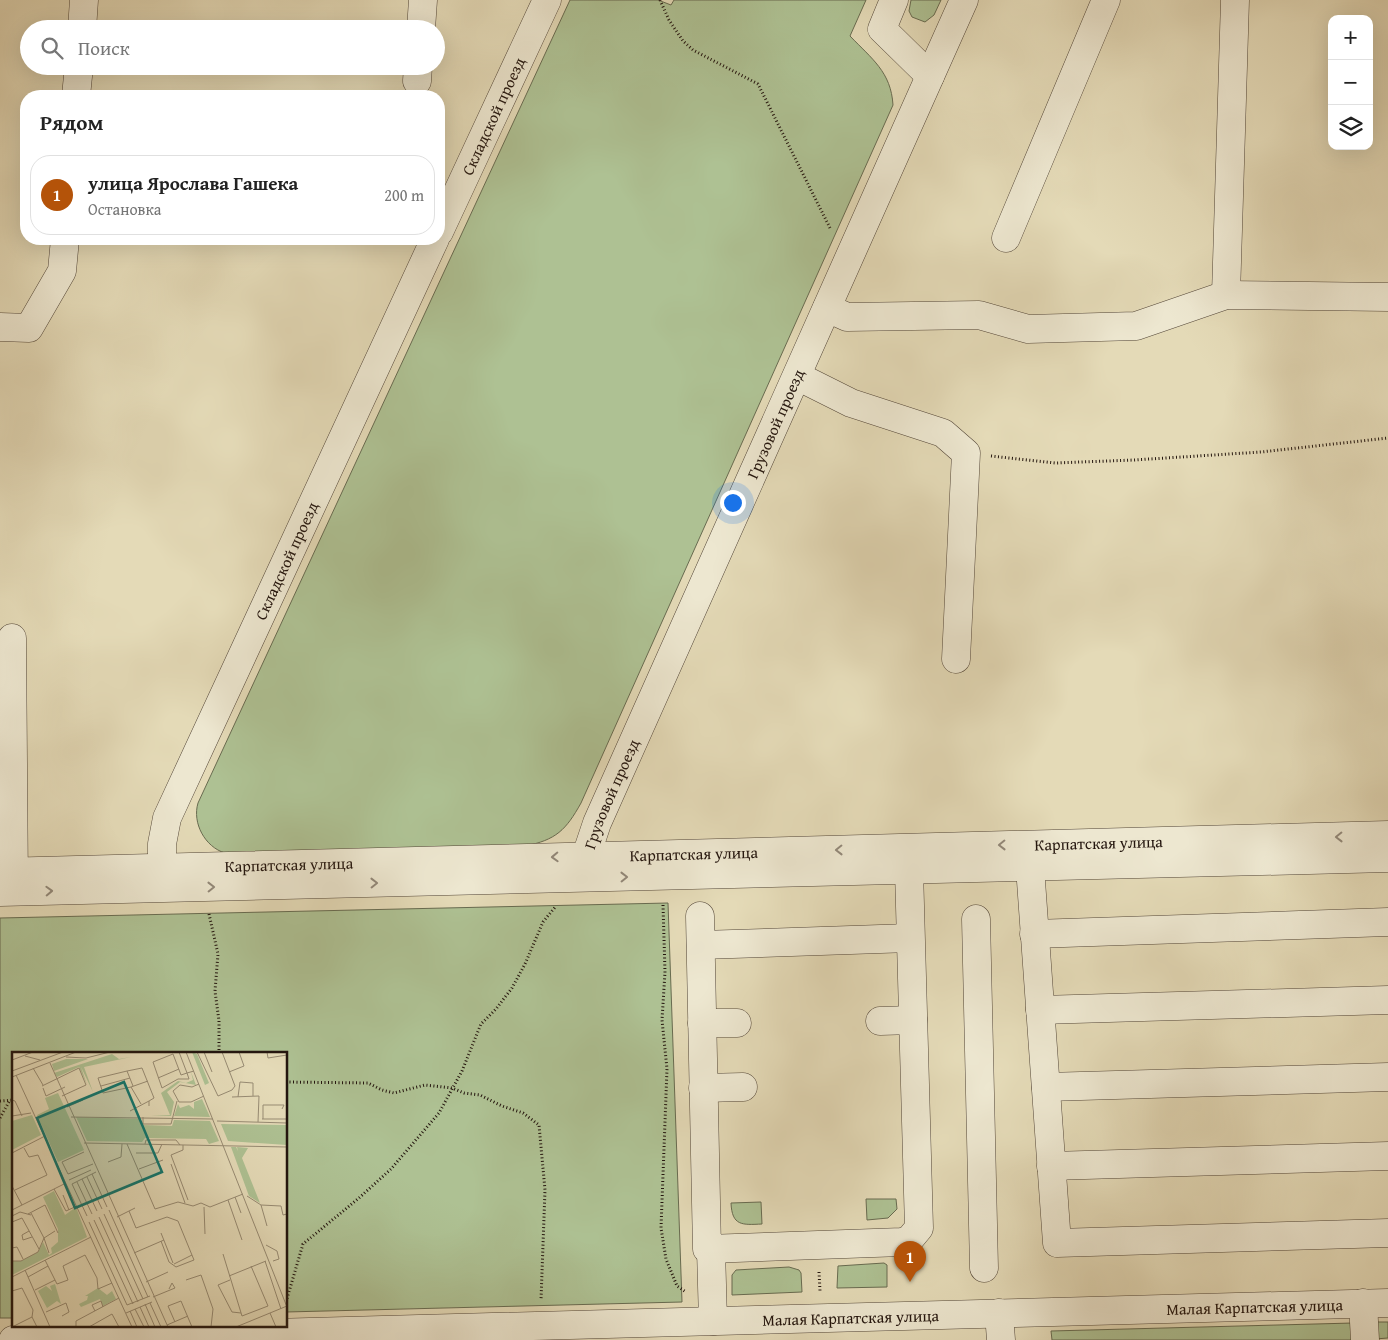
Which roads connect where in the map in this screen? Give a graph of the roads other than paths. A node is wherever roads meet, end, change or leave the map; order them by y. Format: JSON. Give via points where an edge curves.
{"nodes":[{"id":1,"x":84,"y":0,"type":"edge"},
{"id":2,"x":422,"y":0,"type":"edge"},
{"id":3,"x":547,"y":0,"type":"edge"},
{"id":4,"x":894,"y":0,"type":"edge"},
{"id":5,"x":964,"y":0,"type":"edge"},
{"id":6,"x":1106,"y":0,"type":"edge"},
{"id":7,"x":1235,"y":0,"type":"edge"},
{"id":8,"x":83,"y":20,"type":"edge"},
{"id":9,"x":421,"y":20,"type":"edge"},
{"id":10,"x":78,"y":75,"type":"edge"},
{"id":11,"x":930,"y":76,"type":"junction"},
{"id":12,"x":77,"y":90,"type":"edge"},
{"id":13,"x":445,"y":219,"type":"edge"},
{"id":14,"x":1006,"y":238,"type":"dead end"},
{"id":15,"x":64,"y":245,"type":"edge"},
{"id":16,"x":432,"y":245,"type":"edge"},
{"id":17,"x":1226,"y":295,"type":"junction"},
{"id":18,"x":1388,"y":297,"type":"edge"},
{"id":19,"x":827,"y":308,"type":"junction"},
{"id":20,"x":0,"y":327,"type":"edge"},
{"id":21,"x":797,"y":376,"type":"junction"},
{"id":22,"x":12,"y":638,"type":"dead end"},
{"id":23,"x":956,"y":659,"type":"dead end"},
{"id":24,"x":1388,"y":835,"type":"edge"},
{"id":25,"x":1388,"y":858,"type":"edge"},
{"id":26,"x":587,"y":867,"type":"junction"},
{"id":27,"x":1030,"y":867,"type":"junction"},
{"id":28,"x":910,"y":870,"type":"junction"},
{"id":29,"x":162,"y":878,"type":"junction"},
{"id":30,"x":7,"y":882,"type":"edge"},
{"id":31,"x":700,"y":916,"type":"dead end"},
{"id":32,"x":976,"y":919,"type":"dead end"},
{"id":33,"x":1388,"y":922,"type":"edge"},
{"id":34,"x":1034,"y":934,"type":"junction"},
{"id":35,"x":910,"y":938,"type":"junction"},
{"id":36,"x":700,"y":945,"type":"junction"},
{"id":37,"x":1388,"y":1000,"type":"edge"},
{"id":38,"x":1040,"y":1010,"type":"junction"},
{"id":39,"x":913,"y":1020,"type":"junction"},
{"id":40,"x":880,"y":1021,"type":"dead end"},
{"id":41,"x":702,"y":1023,"type":"junction"},
{"id":42,"x":736,"y":1023,"type":"dead end"},
{"id":43,"x":1388,"y":1077,"type":"edge"},
{"id":44,"x":743,"y":1087,"type":"dead end"},
{"id":45,"x":1046,"y":1087,"type":"junction"},
{"id":46,"x":703,"y":1088,"type":"junction"},
{"id":47,"x":1388,"y":1156,"type":"edge"},
{"id":48,"x":1051,"y":1166,"type":"junction"},
{"id":49,"x":1388,"y":1233,"type":"edge"},
{"id":50,"x":711,"y":1249,"type":"junction"},
{"id":51,"x":984,"y":1268,"type":"dead end"},
{"id":52,"x":1376,"y":1303,"type":"edge"},
{"id":53,"x":999,"y":1313,"type":"junction"},
{"id":54,"x":713,"y":1321,"type":"junction"},
{"id":55,"x":280,"y":1336,"type":"edge"},
{"id":56,"x":13,"y":1340,"type":"edge"},
{"id":57,"x":1001,"y":1340,"type":"edge"},
{"id":58,"x":1365,"y":1340,"type":"edge"}],
"edges":[{"from":1,"to":8,"type":"street"},
{"from":2,"to":9,"type":"street"},
{"from":3,"to":13,"type":"street","name":"Складской проезд"},
{"from":4,"to":11,"type":"street","via":[[882,28]]},
{"from":5,"to":11,"type":"street","name":"Грузовой проезд"},
{"from":6,"to":14,"type":"street"},
{"from":7,"to":17,"type":"street"},
{"from":10,"to":12,"type":"street"},
{"from":11,"to":19,"type":"street","name":"Грузовой проезд"},
{"from":15,"to":20,"type":"street","via":[[62,271],[29,328]]},
{"from":16,"to":29,"type":"street","name":"Складской проезд","via":[[167,818],[163,832]]},
{"from":17,"to":18,"type":"street"},
{"from":17,"to":19,"type":"street","via":[[1136,326],[1028,329],[979,315],[848,317]]},
{"from":19,"to":21,"type":"street","name":"Грузовой проезд"},
{"from":21,"to":23,"type":"street","via":[[851,404],[943,433],[966,453]]},
{"from":21,"to":26,"type":"street","name":"Грузовой проезд","via":[[597,823]]},
{"from":22,"to":30,"type":"street"},
{"from":24,"to":26,"type":"street","name":"Карпатская улица","one_way":true},
{"from":25,"to":27,"type":"street","name":"Карпатская улица"},
{"from":26,"to":28,"type":"street","name":"Карпатская улица","one_way":true},
{"from":26,"to":29,"type":"street","name":"Карпатская улица","one_way":true},
{"from":29,"to":26,"type":"street","name":"Карпатская улица","one_way":true,"via":[[208,887]]},
{"from":27,"to":28,"type":"street","name":"Карпатская улица"},
{"from":27,"to":34,"type":"street"},
{"from":28,"to":35,"type":"street"},
{"from":29,"to":30,"type":"street","name":"Карпатская улица"},
{"from":31,"to":36,"type":"street"},
{"from":32,"to":51,"type":"street"},
{"from":33,"to":34,"type":"street"},
{"from":34,"to":38,"type":"street"},
{"from":35,"to":36,"type":"street"},
{"from":35,"to":39,"type":"street"},
{"from":36,"to":41,"type":"street"},
{"from":37,"to":38,"type":"street"},
{"from":38,"to":45,"type":"street"},
{"from":39,"to":40,"type":"street"},
{"from":39,"to":50,"type":"street","via":[[919,1228],[914,1235],[902,1242]]},
{"from":41,"to":42,"type":"street"},
{"from":41,"to":46,"type":"street"},
{"from":43,"to":45,"type":"street"},
{"from":44,"to":46,"type":"street"},
{"from":45,"to":48,"type":"street"},
{"from":46,"to":50,"type":"street","via":[[707,1249]]},
{"from":47,"to":48,"type":"street"},
{"from":48,"to":49,"type":"street","via":[[1057,1243]]},
{"from":50,"to":54,"type":"street"},
{"from":52,"to":53,"type":"street","name":"Малая Карпатская улица"},
{"from":52,"to":58,"type":"street"},
{"from":53,"to":54,"type":"street","name":"Малая Карпатская улица"},
{"from":53,"to":57,"type":"street"},
{"from":54,"to":55,"type":"street","name":"Малая Карпатская улица"},
{"from":55,"to":56,"type":"street","name":"Малая Карпатская улица"}]}
